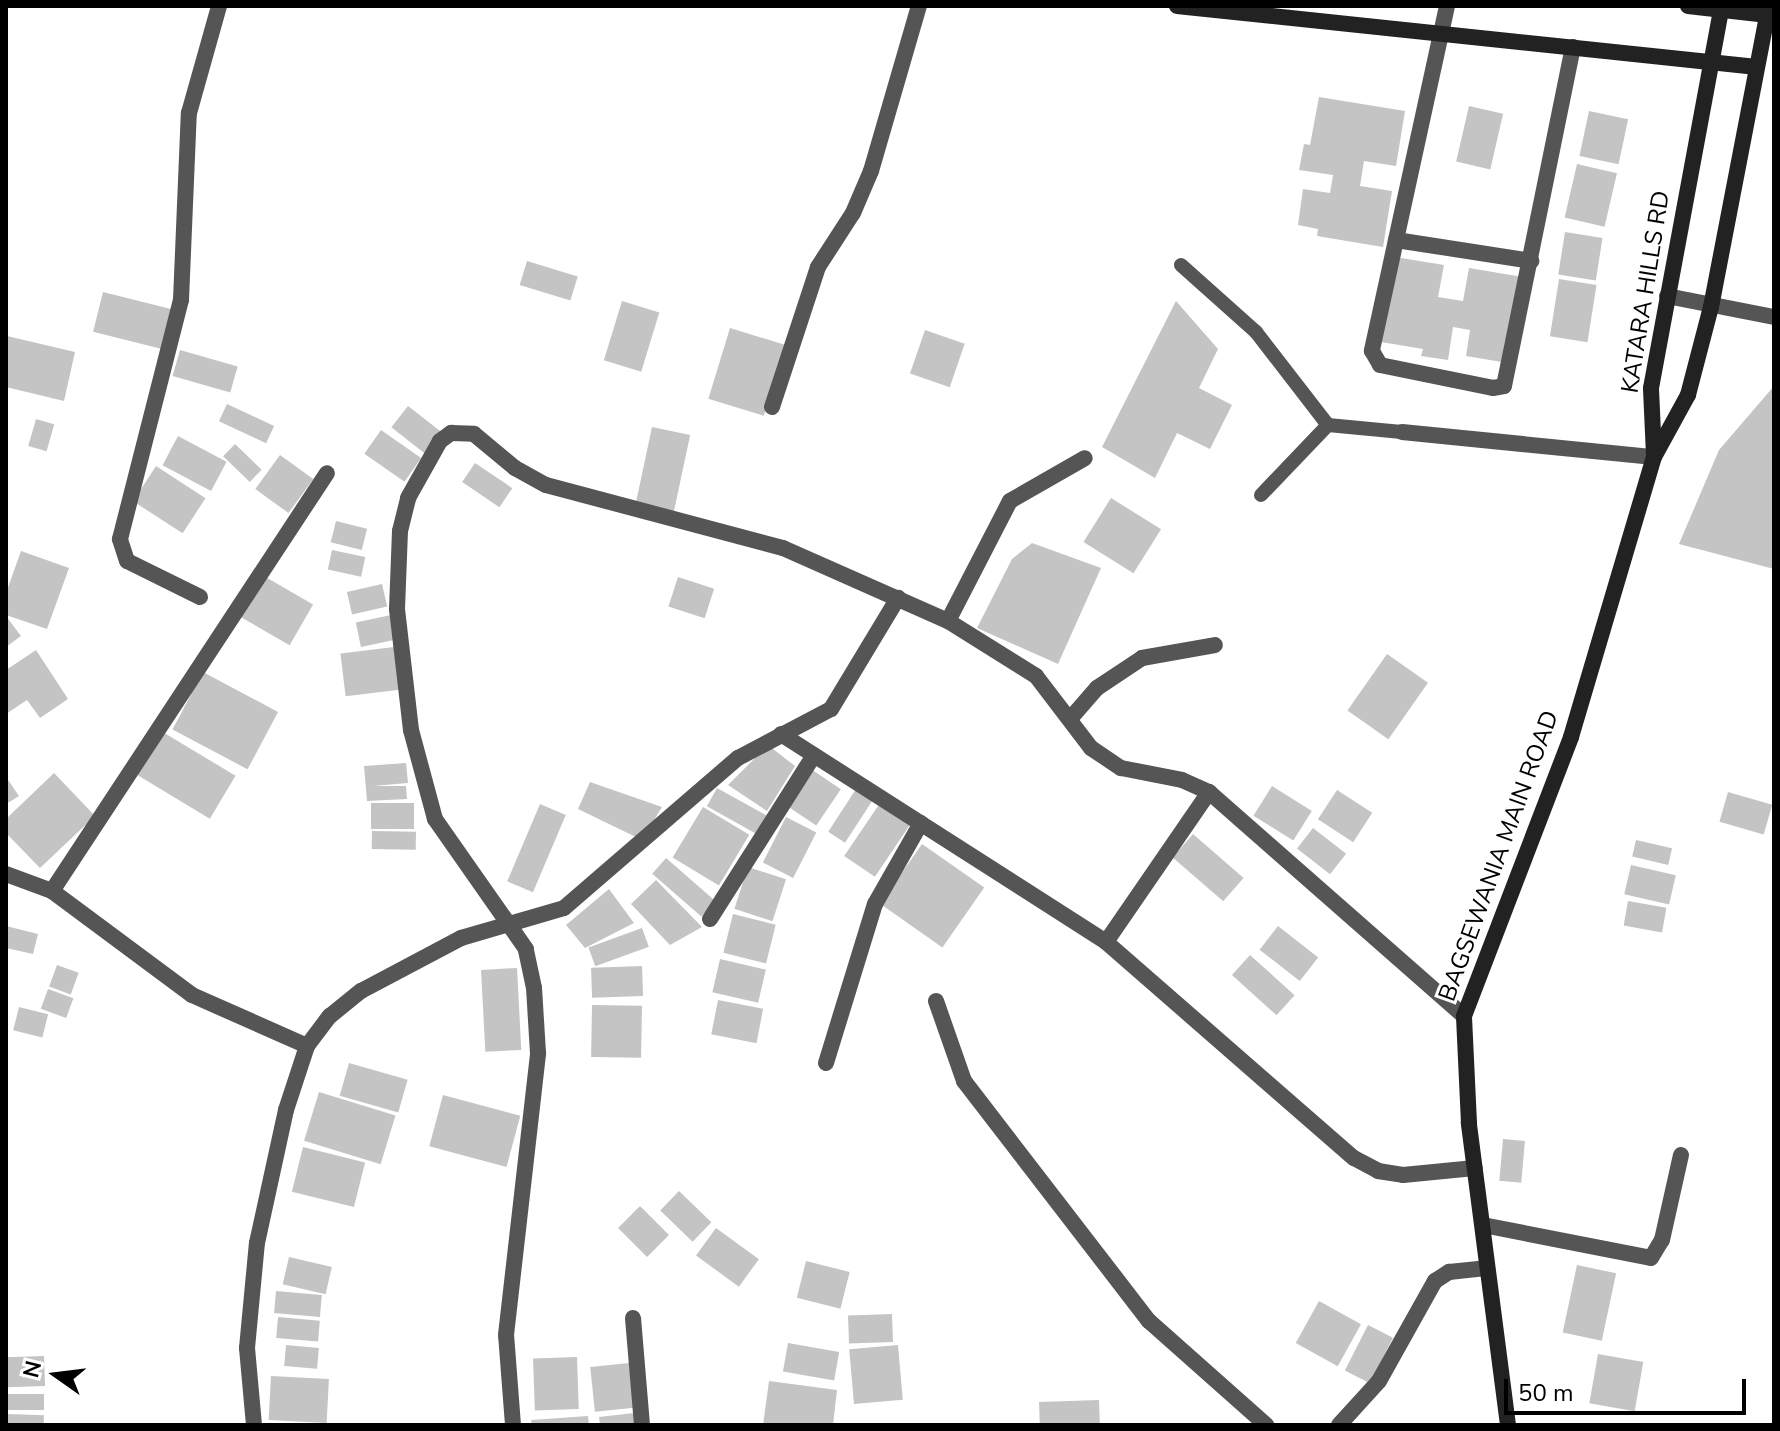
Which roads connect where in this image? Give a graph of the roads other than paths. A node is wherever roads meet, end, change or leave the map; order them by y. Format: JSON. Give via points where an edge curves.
{"nodes":[{"id":1,"x":219,"y":6,"type":"edge"},
{"id":2,"x":919,"y":6,"type":"edge"},
{"id":3,"x":1177,"y":6,"type":"edge"},
{"id":4,"x":1447,"y":6,"type":"edge"},
{"id":5,"x":1688,"y":6,"type":"edge"},
{"id":6,"x":1722,"y":8,"type":"edge"},
{"id":7,"x":1768,"y":10,"type":"edge"},
{"id":8,"x":1441,"y":38,"type":"junction"},
{"id":9,"x":1573,"y":47,"type":"junction"},
{"id":10,"x":1711,"y":58,"type":"junction"},
{"id":11,"x":1757,"y":67,"type":"junction"},
{"id":12,"x":1396,"y":240,"type":"junction"},
{"id":13,"x":1531,"y":261,"type":"junction"},
{"id":14,"x":1181,"y":265,"type":"dead end"},
{"id":15,"x":1667,"y":296,"type":"junction"},
{"id":16,"x":1711,"y":307,"type":"junction"},
{"id":17,"x":1774,"y":317,"type":"edge"},
{"id":18,"x":772,"y":407,"type":"dead end"},
{"id":19,"x":1328,"y":425,"type":"junction"},
{"id":20,"x":1402,"y":432,"type":"joint"},
{"id":21,"x":1654,"y":457,"type":"junction"},
{"id":22,"x":1085,"y":458,"type":"dead end"},
{"id":23,"x":327,"y":473,"type":"dead end"},
{"id":24,"x":1261,"y":495,"type":"dead end"},
{"id":25,"x":200,"y":597,"type":"dead end"},
{"id":26,"x":898,"y":598,"type":"junction"},
{"id":27,"x":948,"y":621,"type":"junction"},
{"id":28,"x":1215,"y":645,"type":"dead end"},
{"id":29,"x":1070,"y":719,"type":"junction"},
{"id":30,"x":781,"y":734,"type":"junction"},
{"id":31,"x":814,"y":755,"type":"junction"},
{"id":32,"x":1209,"y":792,"type":"junction"},
{"id":33,"x":921,"y":823,"type":"junction"},
{"id":34,"x":6,"y":874,"type":"edge"},
{"id":35,"x":52,"y":891,"type":"junction"},
{"id":36,"x":710,"y":919,"type":"dead end"},
{"id":37,"x":509,"y":924,"type":"junction"},
{"id":38,"x":1106,"y":942,"type":"junction"},
{"id":39,"x":936,"y":1001,"type":"dead end"},
{"id":40,"x":1464,"y":1016,"type":"junction"},
{"id":41,"x":307,"y":1046,"type":"junction"},
{"id":42,"x":826,"y":1063,"type":"dead end"},
{"id":43,"x":1681,"y":1155,"type":"dead end"},
{"id":44,"x":1475,"y":1168,"type":"junction"},
{"id":45,"x":1483,"y":1225,"type":"junction"},
{"id":46,"x":1486,"y":1268,"type":"junction"},
{"id":47,"x":633,"y":1318,"type":"dead end"},
{"id":48,"x":254,"y":1425,"type":"edge"},
{"id":49,"x":513,"y":1425,"type":"edge"},
{"id":50,"x":642,"y":1425,"type":"edge"},
{"id":51,"x":1266,"y":1425,"type":"edge"},
{"id":52,"x":1339,"y":1425,"type":"edge"},
{"id":53,"x":1508,"y":1425,"type":"edge"}],
"edges":[{"from":1,"to":25,"type":"street","via":[[189,113],[181,300],[120,539],[127,561]]},
{"from":2,"to":18,"type":"street","via":[[871,171],[853,213],[818,267]]},
{"from":3,"to":8,"type":"main road","via":[[1262,12]]},
{"from":4,"to":8,"type":"street"},
{"from":5,"to":6,"type":"main road"},
{"from":6,"to":7,"type":"main road"},
{"from":6,"to":10,"type":"main road","name":"KATARA HILLS RD"},
{"from":7,"to":11,"type":"main road"},
{"from":8,"to":9,"type":"main road"},
{"from":8,"to":12,"type":"street"},
{"from":9,"to":10,"type":"main road"},
{"from":9,"to":13,"type":"street"},
{"from":10,"to":11,"type":"main road"},
{"from":10,"to":15,"type":"main road","name":"KATARA HILLS RD"},
{"from":11,"to":16,"type":"main road"},
{"from":12,"to":13,"type":"street"},
{"from":12,"to":13,"type":"street","via":[[1372,351],[1375,363],[1493,388],[1504,386],[1508,378]]},
{"from":14,"to":19,"type":"lane","via":[[1256,332]]},
{"from":15,"to":16,"type":"street"},
{"from":15,"to":21,"type":"main road","name":"KATARA HILLS RD","via":[[1651,388]]},
{"from":16,"to":17,"type":"street"},
{"from":16,"to":21,"type":"main road","via":[[1688,395]]},
{"from":19,"to":20,"type":"lane"},
{"from":19,"to":24,"type":"lane"},
{"from":20,"to":21,"type":"street"},
{"from":21,"to":40,"type":"main road","name":"BAGSEWANIA MAIN ROAD","via":[[1571,737]]},
{"from":22,"to":27,"type":"street","via":[[1010,501]]},
{"from":23,"to":35,"type":"street"},
{"from":26,"to":27,"type":"street"},
{"from":26,"to":30,"type":"street","via":[[831,709],[820,719]]},
{"from":26,"to":37,"type":"street","via":[[783,548],[546,485],[515,468],[474,434],[462,430],[440,441],[408,498],[400,531],[397,609],[411,730],[435,819]]},
{"from":27,"to":29,"type":"street","via":[[1024,665]]},
{"from":28,"to":29,"type":"street","via":[[1142,658],[1097,688]]},
{"from":29,"to":32,"type":"street","via":[[1091,748],[1121,768],[1182,780]]},
{"from":30,"to":31,"type":"street"},
{"from":30,"to":37,"type":"street","via":[[738,758],[564,908]]},
{"from":31,"to":33,"type":"street"},
{"from":31,"to":36,"type":"street"},
{"from":32,"to":38,"type":"street"},
{"from":32,"to":40,"type":"street"},
{"from":33,"to":38,"type":"street"},
{"from":33,"to":42,"type":"street","via":[[875,904]]},
{"from":34,"to":35,"type":"street"},
{"from":35,"to":41,"type":"street","via":[[192,995]]},
{"from":37,"to":41,"type":"street","via":[[461,938],[361,991],[330,1016]]},
{"from":37,"to":49,"type":"street","via":[[526,949],[538,1053],[506,1335]]},
{"from":38,"to":44,"type":"street","via":[[1354,1158],[1378,1171],[1403,1175]]},
{"from":39,"to":51,"type":"street","via":[[964,1081],[1149,1321]]},
{"from":40,"to":44,"type":"main road","name":"BAGSEWANIA MAIN ROAD"},
{"from":41,"to":48,"type":"street","via":[[286,1110],[257,1243],[247,1348]]},
{"from":43,"to":45,"type":"street","via":[[1662,1240],[1651,1258]]},
{"from":44,"to":45,"type":"main road","name":"BAGSEWANIA MAIN ROAD"},
{"from":45,"to":46,"type":"main road","name":"BAGSEWANIA MAIN ROAD"},
{"from":46,"to":52,"type":"street","via":[[1449,1272],[1435,1281],[1379,1381]]},
{"from":46,"to":53,"type":"main road","name":"BAGSEWANIA MAIN ROAD"},
{"from":47,"to":50,"type":"street"}]}
